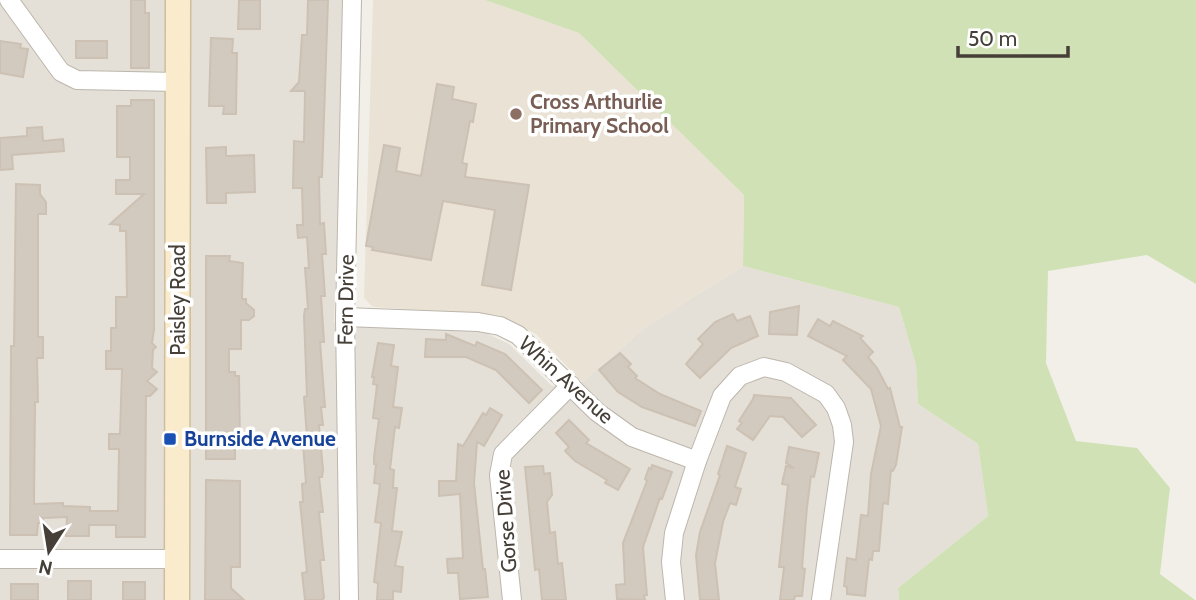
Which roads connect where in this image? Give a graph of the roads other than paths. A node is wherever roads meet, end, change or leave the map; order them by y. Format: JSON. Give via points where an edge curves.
{"nodes":[{"id":1,"x":9,"y":0,"type":"edge"},
{"id":2,"x":178,"y":0,"type":"edge"},
{"id":3,"x":352,"y":0,"type":"edge"},
{"id":4,"x":178,"y":82,"type":"junction"},
{"id":5,"x":345,"y":317,"type":"junction"},
{"id":6,"x":571,"y":385,"type":"junction"},
{"id":7,"x":697,"y":461,"type":"junction"},
{"id":8,"x":0,"y":559,"type":"edge"},
{"id":9,"x":178,"y":559,"type":"junction"},
{"id":10,"x":177,"y":600,"type":"edge"},
{"id":11,"x":349,"y":600,"type":"edge"},
{"id":12,"x":512,"y":600,"type":"edge"},
{"id":13,"x":675,"y":600,"type":"edge"},
{"id":14,"x":821,"y":600,"type":"edge"}],
"edges":[{"from":1,"to":4,"type":"street","via":[[61,72],[77,80]]},
{"from":2,"to":4,"type":"main road","name":"Paisley Road"},
{"from":3,"to":5,"type":"street","name":"Fern Drive"},
{"from":4,"to":9,"type":"main road","name":"Paisley Road"},
{"from":5,"to":6,"type":"street","name":"Whin Avenue","via":[[499,326],[518,335]]},
{"from":5,"to":11,"type":"street","name":"Fern Drive"},
{"from":6,"to":7,"type":"street","name":"Whin Avenue","via":[[597,412],[632,437]]},
{"from":6,"to":12,"type":"street","name":"Gorse Drive","via":[[503,454],[499,475]]},
{"from":7,"to":13,"type":"street","via":[[674,533]]},
{"from":7,"to":14,"type":"street","via":[[722,396],[740,376],[764,367],[826,394],[836,408],[844,442]]},
{"from":8,"to":9,"type":"street"},
{"from":9,"to":10,"type":"main road","name":"Paisley Road"}]}
